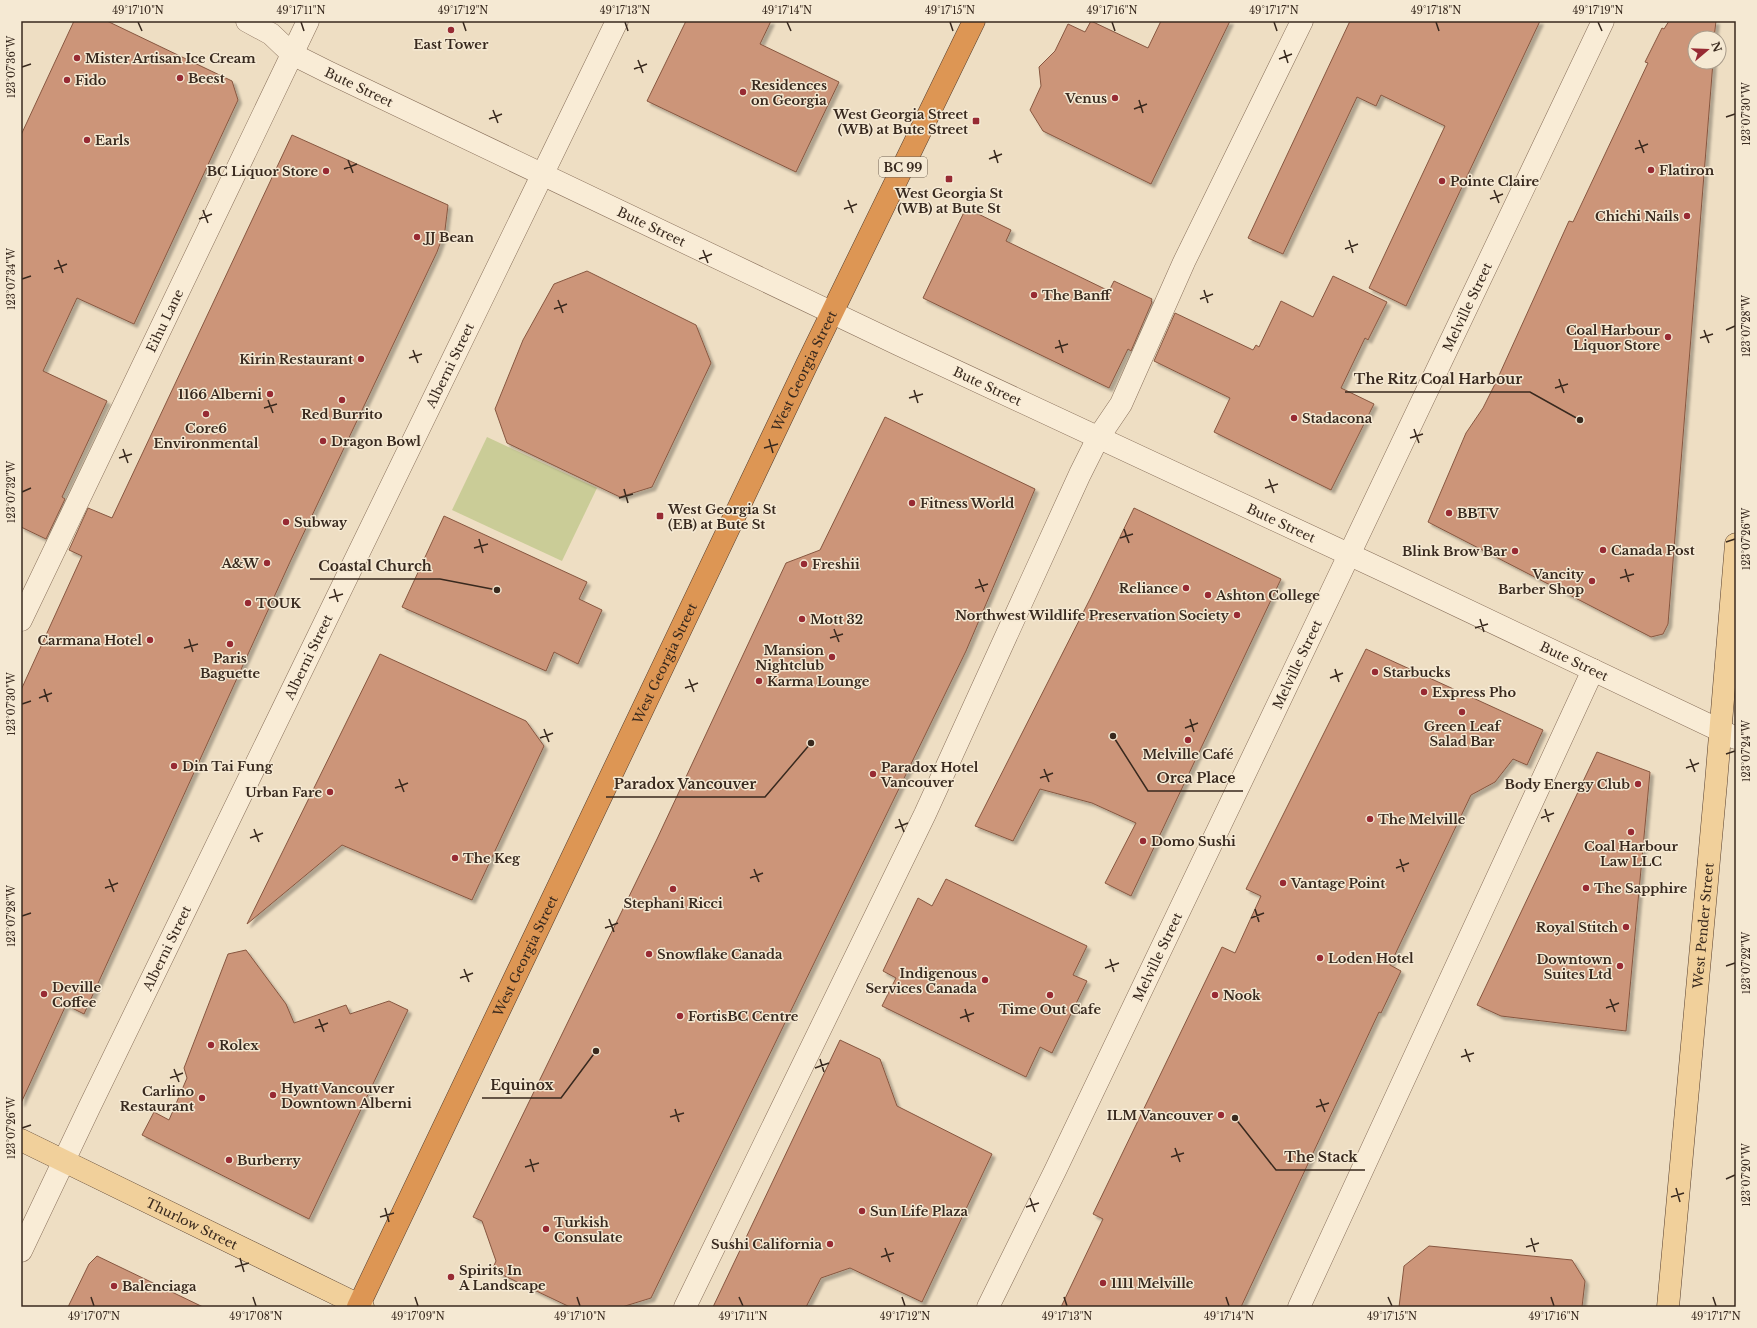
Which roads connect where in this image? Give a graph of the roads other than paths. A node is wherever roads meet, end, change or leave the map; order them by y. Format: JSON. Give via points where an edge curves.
{"nodes":[{"id":1,"x":247,"y":21,"type":"edge"},
{"id":2,"x":308,"y":21,"type":"edge"},
{"id":3,"x":616,"y":21,"type":"edge"},
{"id":4,"x":974,"y":21,"type":"edge"},
{"id":5,"x":1302,"y":21,"type":"edge"},
{"id":6,"x":1603,"y":21,"type":"edge"},
{"id":7,"x":292,"y":54,"type":"junction"},
{"id":8,"x":543,"y":174,"type":"junction"},
{"id":9,"x":832,"y":313,"type":"junction"},
{"id":10,"x":1098,"y":438,"type":"junction"},
{"id":11,"x":1736,"y":544,"type":"edge"},
{"id":12,"x":1349,"y":556,"type":"junction"},
{"id":13,"x":21,"y":620,"type":"edge"},
{"id":14,"x":1593,"y":670,"type":"junction"},
{"id":15,"x":1728,"y":735,"type":"edge"},
{"id":16,"x":21,"y":1140,"type":"edge"},
{"id":17,"x":63,"y":1161,"type":"junction"},
{"id":18,"x":21,"y":1250,"type":"edge"},
{"id":19,"x":360,"y":1306,"type":"edge"},
{"id":20,"x":685,"y":1307,"type":"edge"},
{"id":21,"x":988,"y":1307,"type":"edge"},
{"id":22,"x":1299,"y":1307,"type":"edge"},
{"id":23,"x":1668,"y":1307,"type":"edge"}],
"edges":[{"from":1,"to":7,"type":"street","name":"Bute Street","via":[[271,34]]},
{"from":2,"to":7,"type":"street","name":"Eihu Lane"},
{"from":3,"to":8,"type":"street","name":"Alberni Street"},
{"from":4,"to":9,"type":"highway","name":"West Georgia Street","number":"BC 99"},
{"from":5,"to":10,"type":"street","via":[[1184,262],[1121,404]]},
{"from":6,"to":12,"type":"street","name":"Melville Street"},
{"from":7,"to":8,"type":"street","name":"Bute Street"},
{"from":7,"to":13,"type":"street","name":"Eihu Lane"},
{"from":8,"to":9,"type":"street","name":"Bute Street"},
{"from":8,"to":17,"type":"street","name":"Alberni Street"},
{"from":9,"to":10,"type":"street","name":"Bute Street"},
{"from":9,"to":19,"type":"highway","name":"West Georgia Street","number":"BC 99"},
{"from":10,"to":12,"type":"street","name":"Bute Street"},
{"from":10,"to":20,"type":"street","via":[[926,814]]},
{"from":11,"to":15,"type":"main road","name":"West Pender Street"},
{"from":12,"to":14,"type":"street","name":"Bute Street"},
{"from":12,"to":21,"type":"street","name":"Melville Street"},
{"from":14,"to":15,"type":"street","name":"Bute Street"},
{"from":14,"to":22,"type":"street"},
{"from":15,"to":23,"type":"main road","name":"West Pender Street"},
{"from":16,"to":17,"type":"main road","name":"Thurlow Street"},
{"from":17,"to":18,"type":"street","name":"Alberni Street"},
{"from":17,"to":19,"type":"main road","name":"Thurlow Street"}]}
